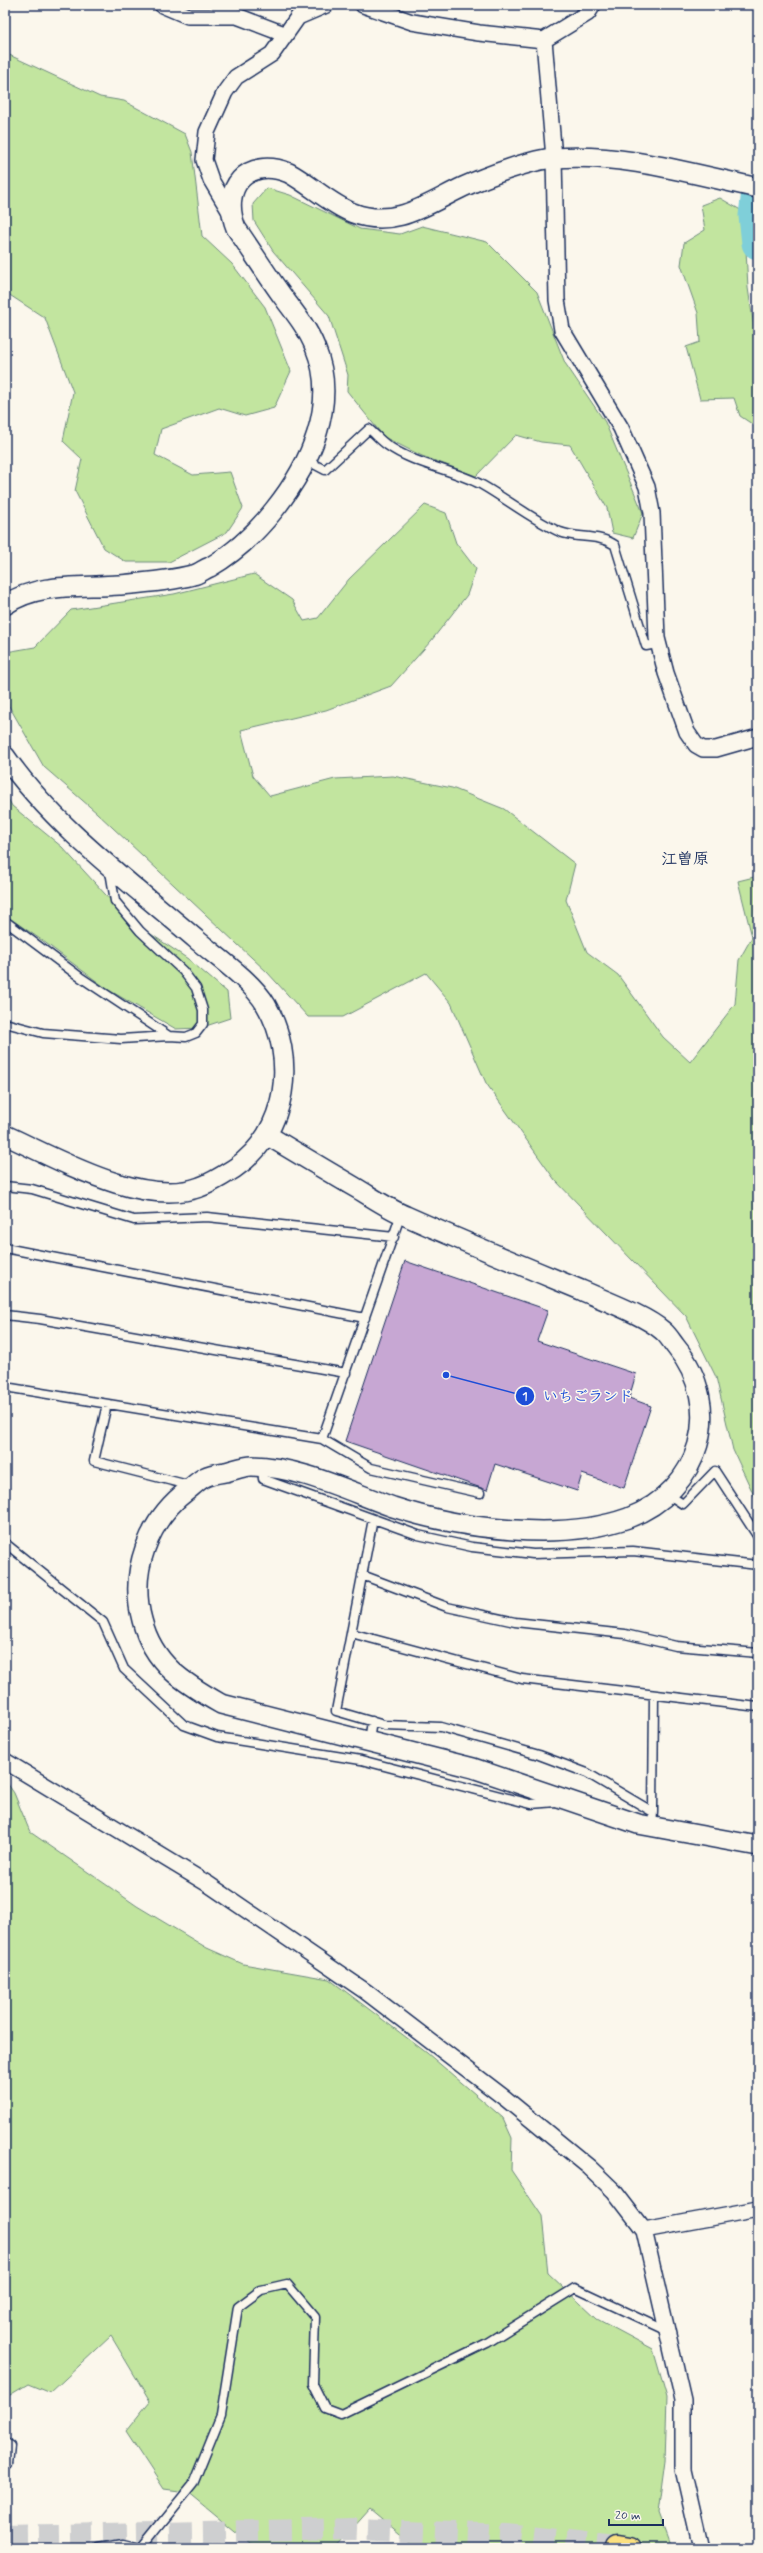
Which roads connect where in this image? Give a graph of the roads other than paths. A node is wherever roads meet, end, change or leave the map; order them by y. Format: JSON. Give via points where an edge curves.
{"nodes":[{"id":1,"x":162,"y":5,"type":"edge"},
{"id":2,"x":326,"y":5,"type":"edge"},
{"id":3,"x":363,"y":5,"type":"edge"},
{"id":4,"x":593,"y":5,"type":"edge"},
{"id":5,"x":284,"y":34,"type":"junction"},
{"id":6,"x":544,"y":40,"type":"junction"},
{"id":7,"x":554,"y":158,"type":"junction"},
{"id":8,"x":758,"y":188,"type":"edge"},
{"id":9,"x":230,"y":212,"type":"junction"},
{"id":10,"x":306,"y":460,"type":"junction"},
{"id":11,"x":5,"y":605,"type":"edge"},
{"id":12,"x":658,"y":644,"type":"junction"},
{"id":13,"x":758,"y":736,"type":"edge"},
{"id":14,"x":5,"y":756,"type":"edge"},
{"id":15,"x":109,"y":864,"type":"junction"},
{"id":16,"x":5,"y":921,"type":"edge"},
{"id":17,"x":5,"y":1024,"type":"edge"},
{"id":18,"x":169,"y":1036,"type":"junction"},
{"id":19,"x":5,"y":1135,"type":"edge"},
{"id":20,"x":267,"y":1135,"type":"junction"},
{"id":21,"x":5,"y":1186,"type":"edge"},
{"id":22,"x":401,"y":1214,"type":"junction"},
{"id":23,"x":394,"y":1237,"type":"junction"},
{"id":24,"x":5,"y":1248,"type":"edge"},
{"id":25,"x":5,"y":1315,"type":"edge"},
{"id":26,"x":365,"y":1318,"type":"junction"},
{"id":27,"x":346,"y":1372,"type":"junction"},
{"id":28,"x":5,"y":1388,"type":"edge"},
{"id":29,"x":107,"y":1404,"type":"junction"},
{"id":30,"x":322,"y":1439,"type":"junction"},
{"id":31,"x":262,"y":1467,"type":"junction"},
{"id":32,"x":192,"y":1486,"type":"junction"},
{"id":33,"x":480,"y":1493,"type":"dead end"},
{"id":34,"x":669,"y":1495,"type":"junction"},
{"id":35,"x":373,"y":1519,"type":"junction"},
{"id":36,"x":758,"y":1537,"type":"edge"},
{"id":37,"x":5,"y":1543,"type":"edge"},
{"id":38,"x":758,"y":1565,"type":"edge"},
{"id":39,"x":362,"y":1575,"type":"junction"},
{"id":40,"x":351,"y":1633,"type":"junction"},
{"id":41,"x":758,"y":1653,"type":"edge"},
{"id":42,"x":654,"y":1695,"type":"junction"},
{"id":43,"x":758,"y":1706,"type":"edge"},
{"id":44,"x":372,"y":1721,"type":"junction"},
{"id":45,"x":369,"y":1741,"type":"junction"},
{"id":46,"x":5,"y":1761,"type":"edge"},
{"id":47,"x":566,"y":1801,"type":"junction"},
{"id":48,"x":652,"y":1820,"type":"junction"},
{"id":49,"x":758,"y":1846,"type":"edge"},
{"id":50,"x":758,"y":2209,"type":"edge"},
{"id":51,"x":644,"y":2230,"type":"junction"},
{"id":52,"x":667,"y":2331,"type":"junction"},
{"id":53,"x":5,"y":2443,"type":"edge"},
{"id":54,"x":5,"y":2466,"type":"edge"},
{"id":55,"x":99,"y":2548,"type":"edge"},
{"id":56,"x":140,"y":2548,"type":"edge"},
{"id":57,"x":701,"y":2548,"type":"edge"}],
"edges":[{"from":1,"to":5,"type":"street","via":[[188,16],[237,16]]},
{"from":2,"to":5,"type":"street","via":[[298,17]]},
{"from":3,"to":6,"type":"street","via":[[412,22]]},
{"from":4,"to":6,"type":"street","via":[[588,13]]},
{"from":5,"to":9,"type":"street","via":[[272,54],[236,77],[225,92],[207,132],[204,160],[211,180]]},
{"from":6,"to":7,"type":"street"},
{"from":7,"to":8,"type":"street","via":[[622,161]]},
{"from":7,"to":9,"type":"street","via":[[498,173],[464,186],[415,212],[396,218],[374,219],[352,213],[290,173],[278,168],[256,168],[238,182],[232,195]]},
{"from":7,"to":12,"type":"street","via":[[556,300],[562,330],[621,428],[647,487],[652,514]]},
{"from":9,"to":10,"type":"street","via":[[236,228],[302,323],[315,347],[322,369],[323,410],[319,428]]},
{"from":10,"to":11,"type":"street","via":[[280,503],[255,534],[228,556],[195,575],[120,585],[62,586],[15,598]]},
{"from":10,"to":12,"type":"lane","via":[[325,470],[369,429],[387,445],[409,457],[456,473],[481,485],[560,532],[585,538],[606,539],[615,545],[646,646]]},
{"from":12,"to":13,"type":"street","via":[[687,732],[696,745],[703,749],[716,749]]},
{"from":14,"to":15,"type":"street","via":[[24,781],[76,835]]},
{"from":15,"to":18,"type":"lane","via":[[115,901],[140,930],[183,971],[196,988],[203,1010],[203,1024],[196,1033],[186,1037]]},
{"from":15,"to":20,"type":"street","via":[[236,972],[265,1003],[280,1033],[285,1057],[280,1104]]},
{"from":16,"to":18,"type":"lane","via":[[80,977]]},
{"from":17,"to":18,"type":"lane","via":[[43,1033],[121,1039]]},
{"from":19,"to":20,"type":"street","via":[[122,1186],[159,1193],[200,1187],[247,1159]]},
{"from":20,"to":22,"type":"street"},
{"from":21,"to":23,"type":"lane","via":[[32,1189],[134,1220],[207,1217]]},
{"from":22,"to":23,"type":"lane"},
{"from":22,"to":34,"type":"street","via":[[619,1307],[663,1330],[684,1357],[698,1382],[703,1415],[699,1445],[685,1475]]},
{"from":23,"to":26,"type":"lane"},
{"from":24,"to":26,"type":"lane"},
{"from":25,"to":27,"type":"lane"},
{"from":26,"to":27,"type":"lane"},
{"from":27,"to":30,"type":"lane"},
{"from":28,"to":29,"type":"lane"},
{"from":29,"to":30,"type":"lane"},
{"from":29,"to":32,"type":"lane","via":[[94,1462]]},
{"from":30,"to":33,"type":"lane","via":[[371,1468]]},
{"from":31,"to":32,"type":"street","via":[[250,1465],[204,1477]]},
{"from":31,"to":34,"type":"street","via":[[302,1474],[436,1520],[492,1528],[546,1530],[610,1524],[643,1512]]},
{"from":31,"to":35,"type":"lane","via":[[263,1479]]},
{"from":32,"to":45,"type":"street","via":[[173,1502],[153,1529],[141,1559],[137,1595],[143,1624],[156,1654],[184,1683],[221,1704]]},
{"from":34,"to":36,"type":"lane","via":[[683,1504],[715,1472]]},
{"from":35,"to":38,"type":"lane","via":[[418,1535],[472,1547],[533,1554],[633,1551]]},
{"from":35,"to":39,"type":"lane"},
{"from":37,"to":47,"type":"lane","via":[[103,1622],[124,1669],[184,1725],[217,1737],[361,1760],[531,1804]]},
{"from":39,"to":40,"type":"lane"},
{"from":39,"to":41,"type":"lane","via":[[447,1607],[515,1622],[625,1634],[676,1646]]},
{"from":40,"to":42,"type":"lane","via":[[522,1680]]},
{"from":40,"to":44,"type":"lane","via":[[336,1711]]},
{"from":42,"to":43,"type":"lane"},
{"from":42,"to":48,"type":"lane"},
{"from":44,"to":45,"type":"lane"},
{"from":44,"to":48,"type":"lane","via":[[384,1725],[441,1727],[539,1755],[586,1773]]},
{"from":45,"to":47,"type":"street","via":[[472,1768]]},
{"from":46,"to":51,"type":"street","via":[[208,1884],[365,1991],[506,2099],[589,2167],[614,2191]]},
{"from":47,"to":48,"type":"street"},
{"from":48,"to":49,"type":"street"},
{"from":50,"to":51,"type":"street"},
{"from":51,"to":52,"type":"street"},
{"from":52,"to":56,"type":"lane","via":[[575,2288],[487,2343],[341,2414],[325,2408],[313,2384],[314,2317],[286,2284],[261,2290],[238,2307],[221,2416],[193,2484]]},
{"from":52,"to":57,"type":"street","via":[[683,2400],[683,2469]]},
{"from":53,"to":54,"type":"lane","via":[[10,2446],[8,2464]]},
{"from":55,"to":56,"type":"lane","via":[[123,2544]]}]}
